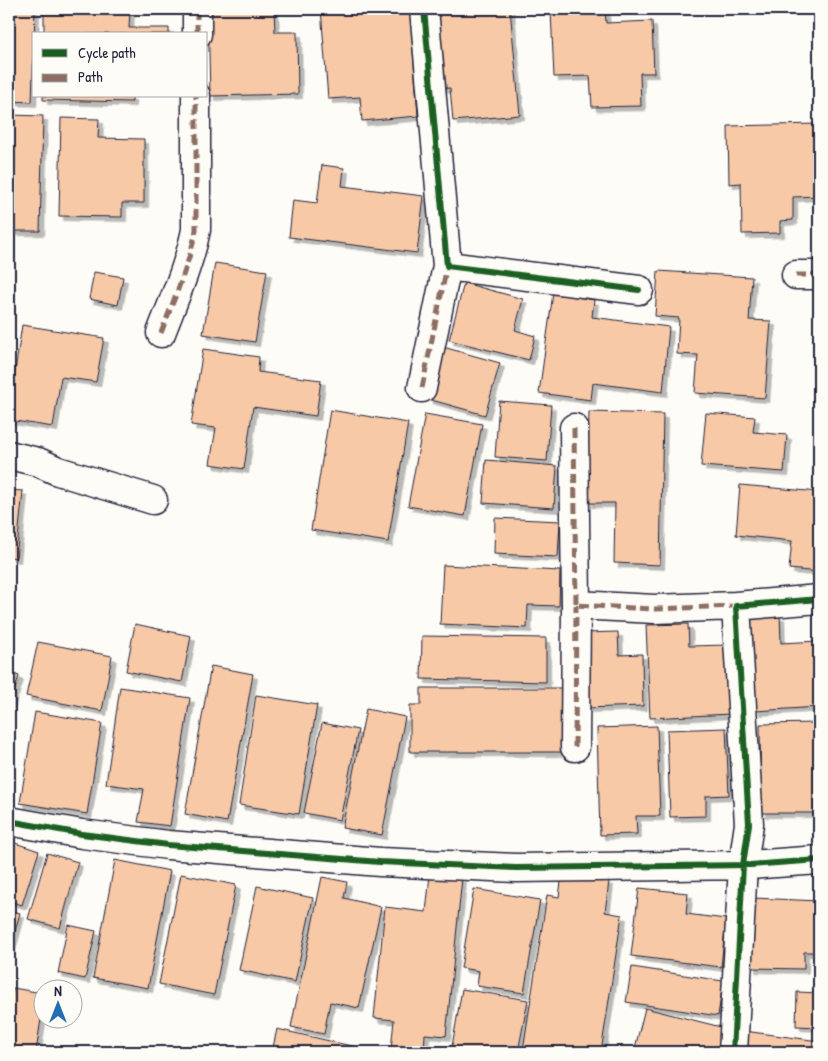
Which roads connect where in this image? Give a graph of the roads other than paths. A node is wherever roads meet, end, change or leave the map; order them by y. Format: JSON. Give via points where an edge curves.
{"nodes":[{"id":1,"x":197,"y":9,"type":"edge"},
{"id":2,"x":424,"y":9,"type":"edge"},
{"id":3,"x":196,"y":32,"type":"edge"},
{"id":4,"x":196,"y":98,"type":"edge"},
{"id":5,"x":447,"y":266,"type":"junction"},
{"id":6,"x":639,"y":290,"type":"dead end"},
{"id":7,"x":161,"y":333,"type":"dead end"},
{"id":8,"x":422,"y":388,"type":"dead end"},
{"id":9,"x":574,"y":428,"type":"dead end"},
{"id":10,"x":9,"y":455,"type":"edge"},
{"id":11,"x":152,"y":500,"type":"dead end"},
{"id":12,"x":819,"y":599,"type":"edge"},
{"id":13,"x":576,"y":605,"type":"junction"},
{"id":14,"x":736,"y":606,"type":"junction"},
{"id":15,"x":575,"y":747,"type":"dead end"},
{"id":16,"x":9,"y":821,"type":"edge"},
{"id":17,"x":819,"y":860,"type":"edge"},
{"id":18,"x":743,"y":864,"type":"junction"},
{"id":19,"x":733,"y":1052,"type":"edge"}],
"edges":[{"from":1,"to":3,"type":"street"},
{"from":2,"to":5,"type":"street"},
{"from":4,"to":7,"type":"street","via":[[196,230]]},
{"from":5,"to":6,"type":"street"},
{"from":5,"to":8,"type":"street"},
{"from":9,"to":13,"type":"street"},
{"from":10,"to":11,"type":"street"},
{"from":12,"to":14,"type":"street"},
{"from":13,"to":14,"type":"street","via":[[655,609]]},
{"from":13,"to":15,"type":"street"},
{"from":14,"to":18,"type":"street","via":[[749,824]]},
{"from":16,"to":18,"type":"street","via":[[168,845],[380,862],[516,868]]},
{"from":17,"to":18,"type":"street"},
{"from":18,"to":19,"type":"street"}]}
